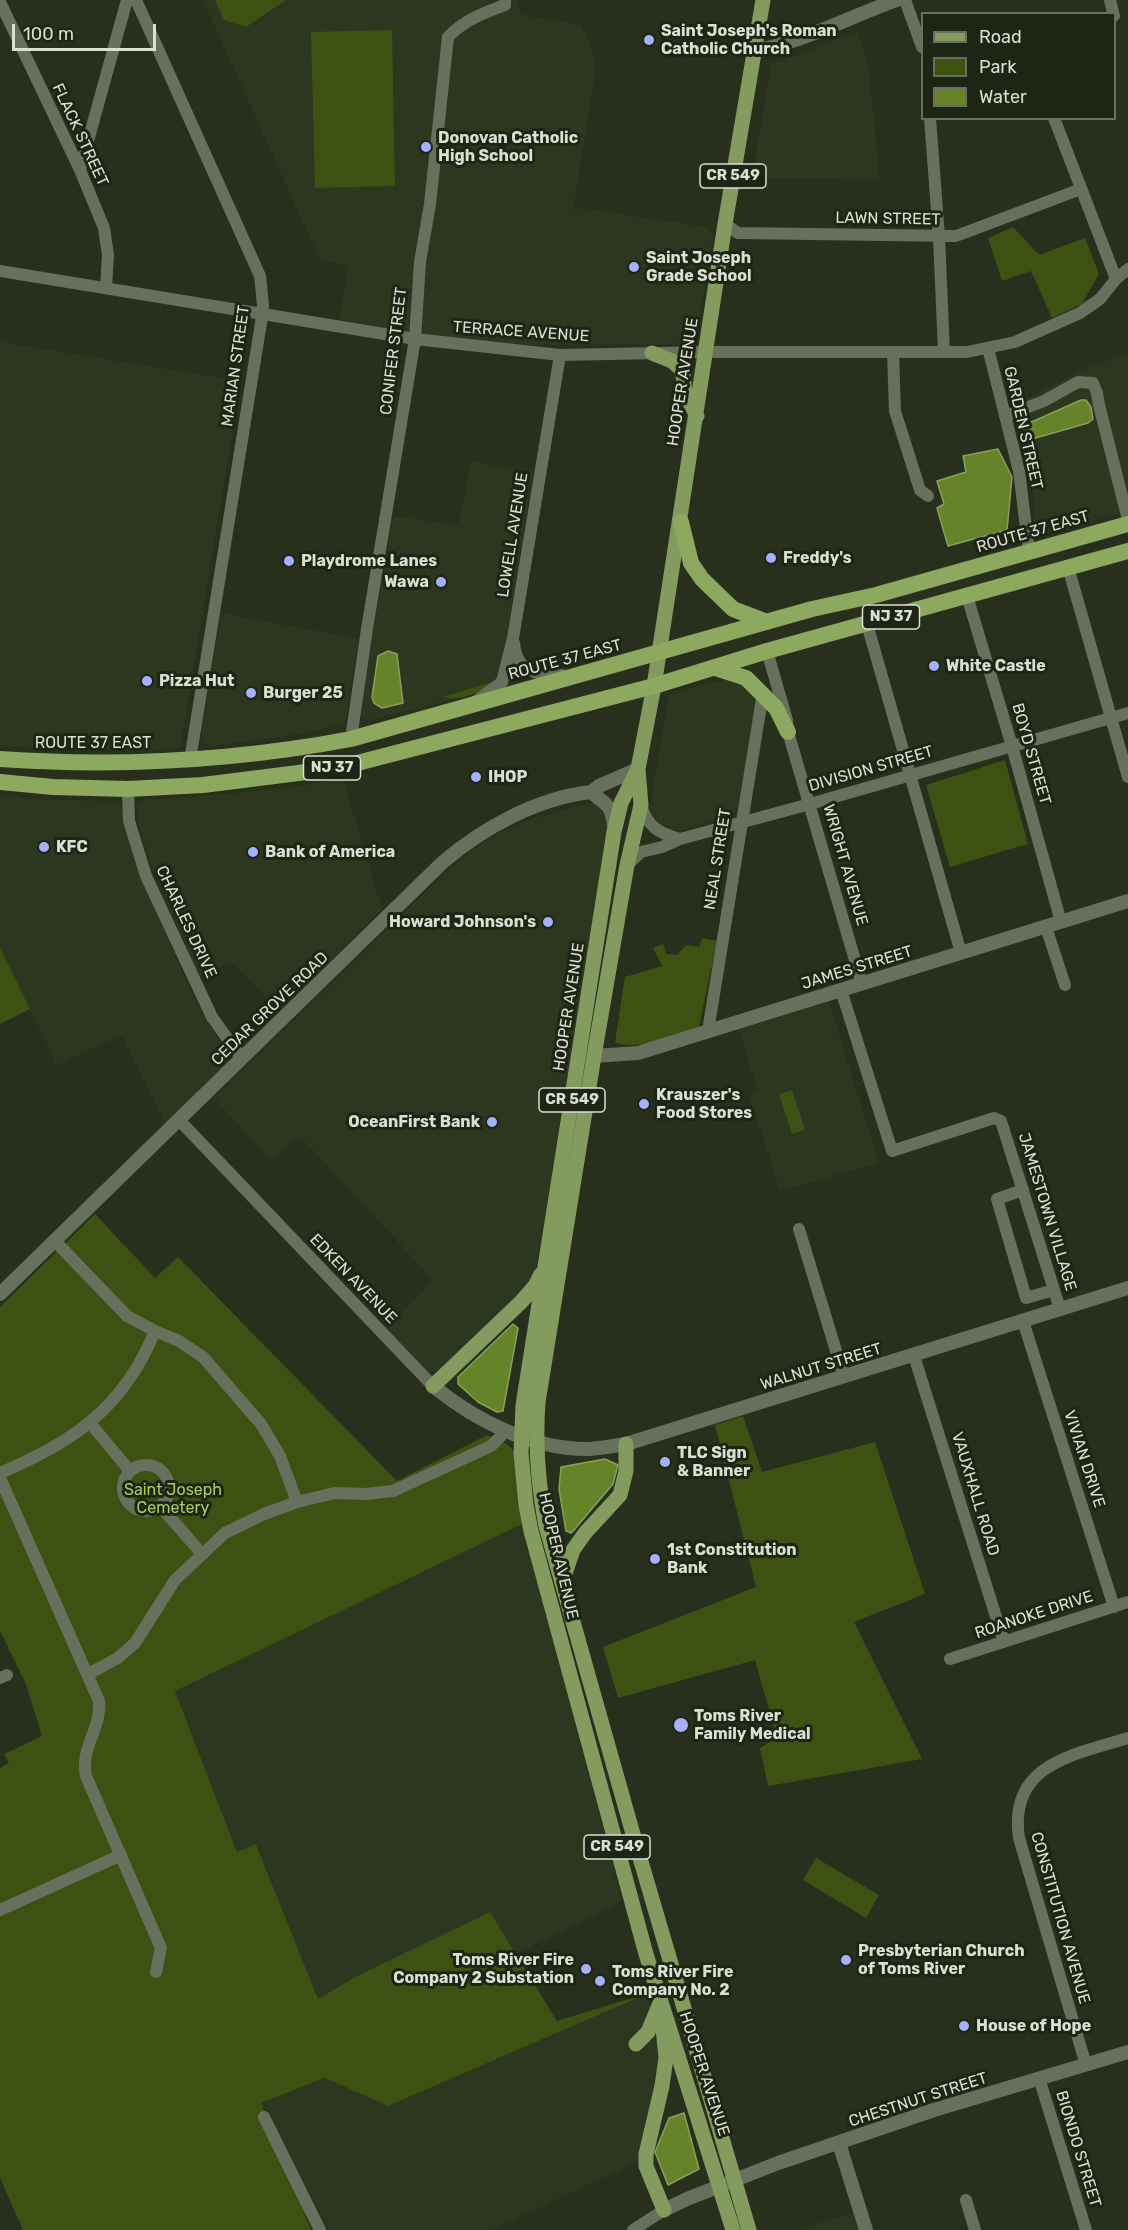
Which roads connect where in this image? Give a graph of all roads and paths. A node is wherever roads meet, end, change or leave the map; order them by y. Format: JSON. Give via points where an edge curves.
{"nodes":[{"id":1,"x":127,"y":0,"type":"edge"},
{"id":2,"x":136,"y":0,"type":"edge"},
{"id":3,"x":505,"y":0,"type":"edge"},
{"id":4,"x":763,"y":0,"type":"edge"},
{"id":5,"x":897,"y":0,"type":"edge"},
{"id":6,"x":905,"y":0,"type":"edge"},
{"id":7,"x":0,"y":2,"type":"edge"},
{"id":8,"x":5,"y":26,"type":"edge"},
{"id":9,"x":921,"y":44,"type":"edge"},
{"id":10,"x":755,"y":51,"type":"junction"},
{"id":11,"x":930,"y":120,"type":"edge"},
{"id":12,"x":1054,"y":120,"type":"edge"},
{"id":13,"x":80,"y":170,"type":"junction"},
{"id":14,"x":1081,"y":189,"type":"junction"},
{"id":15,"x":725,"y":224,"type":"junction"},
{"id":16,"x":939,"y":237,"type":"junction"},
{"id":17,"x":1128,"y":269,"type":"edge"},
{"id":18,"x":0,"y":271,"type":"edge"},
{"id":19,"x":1116,"y":279,"type":"junction"},
{"id":20,"x":106,"y":287,"type":"junction"},
{"id":21,"x":262,"y":315,"type":"junction"},
{"id":22,"x":415,"y":339,"type":"junction"},
{"id":23,"x":988,"y":348,"type":"junction"},
{"id":24,"x":707,"y":352,"type":"junction"},
{"id":25,"x":944,"y":352,"type":"junction"},
{"id":26,"x":652,"y":353,"type":"junction"},
{"id":27,"x":893,"y":353,"type":"junction"},
{"id":28,"x":560,"y":355,"type":"junction"},
{"id":29,"x":1005,"y":416,"type":"junction"},
{"id":30,"x":697,"y":417,"type":"junction"},
{"id":31,"x":928,"y":496,"type":"dead end"},
{"id":32,"x":1128,"y":520,"type":"edge"},
{"id":33,"x":681,"y":522,"type":"junction"},
{"id":34,"x":1128,"y":524,"type":"edge"},
{"id":35,"x":1128,"y":551,"type":"edge"},
{"id":36,"x":1029,"y":552,"type":"junction"},
{"id":37,"x":1068,"y":567,"type":"junction"},
{"id":38,"x":967,"y":596,"type":"junction"},
{"id":39,"x":767,"y":622,"type":"junction"},
{"id":40,"x":867,"y":624,"type":"junction"},
{"id":41,"x":513,"y":639,"type":"junction"},
{"id":42,"x":767,"y":651,"type":"junction"},
{"id":43,"x":659,"y":653,"type":"junction"},
{"id":44,"x":715,"y":668,"type":"junction"},
{"id":45,"x":578,"y":675,"type":"junction"},
{"id":46,"x":654,"y":686,"type":"junction"},
{"id":47,"x":763,"y":693,"type":"junction"},
{"id":48,"x":472,"y":705,"type":"junction"},
{"id":49,"x":1128,"y":713,"type":"edge"},
{"id":50,"x":1111,"y":718,"type":"junction"},
{"id":51,"x":788,"y":732,"type":"junction"},
{"id":52,"x":351,"y":738,"type":"junction"},
{"id":53,"x":1012,"y":746,"type":"junction"},
{"id":54,"x":0,"y":759,"type":"edge"},
{"id":55,"x":190,"y":760,"type":"junction"},
{"id":56,"x":638,"y":769,"type":"junction"},
{"id":57,"x":910,"y":774,"type":"junction"},
{"id":58,"x":1128,"y":777,"type":"edge"},
{"id":59,"x":0,"y":782,"type":"edge"},
{"id":60,"x":128,"y":789,"type":"junction"},
{"id":61,"x":591,"y":792,"type":"junction"},
{"id":62,"x":641,"y":804,"type":"junction"},
{"id":63,"x":810,"y":804,"type":"junction"},
{"id":64,"x":741,"y":822,"type":"junction"},
{"id":65,"x":614,"y":832,"type":"junction"},
{"id":66,"x":680,"y":839,"type":"junction"},
{"id":67,"x":627,"y":865,"type":"junction"},
{"id":68,"x":1128,"y":902,"type":"edge"},
{"id":69,"x":1061,"y":922,"type":"junction"},
{"id":70,"x":1046,"y":927,"type":"junction"},
{"id":71,"x":961,"y":953,"type":"junction"},
{"id":72,"x":862,"y":984,"type":"junction"},
{"id":73,"x":1065,"y":985,"type":"dead end"},
{"id":74,"x":841,"y":990,"type":"junction"},
{"id":75,"x":708,"y":1031,"type":"junction"},
{"id":76,"x":594,"y":1056,"type":"junction"},
{"id":77,"x":242,"y":1059,"type":"junction"},
{"id":78,"x":179,"y":1120,"type":"junction"},
{"id":79,"x":1023,"y":1190,"type":"junction"},
{"id":80,"x":799,"y":1229,"type":"dead end"},
{"id":81,"x":55,"y":1241,"type":"junction"},
{"id":82,"x":544,"y":1266,"type":"junction"},
{"id":83,"x":1128,"y":1288,"type":"edge"},
{"id":84,"x":1054,"y":1290,"type":"junction"},
{"id":85,"x":0,"y":1294,"type":"edge"},
{"id":86,"x":1060,"y":1309,"type":"junction"},
{"id":87,"x":1023,"y":1321,"type":"junction"},
{"id":88,"x":155,"y":1332,"type":"junction"},
{"id":89,"x":914,"y":1356,"type":"junction"},
{"id":90,"x":844,"y":1377,"type":"junction"},
{"id":91,"x":433,"y":1386,"type":"junction"},
{"id":92,"x":90,"y":1423,"type":"junction"},
{"id":93,"x":514,"y":1433,"type":"junction"},
{"id":94,"x":536,"y":1441,"type":"junction"},
{"id":95,"x":626,"y":1444,"type":"junction"},
{"id":96,"x":130,"y":1471,"type":"junction"},
{"id":97,"x":0,"y":1476,"type":"edge"},
{"id":98,"x":297,"y":1502,"type":"junction"},
{"id":99,"x":161,"y":1507,"type":"junction"},
{"id":100,"x":202,"y":1554,"type":"junction"},
{"id":101,"x":562,"y":1582,"type":"junction"},
{"id":102,"x":1128,"y":1602,"type":"edge"},
{"id":103,"x":1114,"y":1606,"type":"junction"},
{"id":104,"x":1004,"y":1642,"type":"junction"},
{"id":105,"x":950,"y":1659,"type":"dead end"},
{"id":106,"x":88,"y":1674,"type":"junction"},
{"id":107,"x":1128,"y":1738,"type":"edge"},
{"id":108,"x":633,"y":1834,"type":"junction"},
{"id":109,"x":121,"y":1856,"type":"junction"},
{"id":110,"x":0,"y":1910,"type":"edge"},
{"id":111,"x":650,"y":1966,"type":"junction"},
{"id":112,"x":156,"y":1972,"type":"dead end"},
{"id":113,"x":661,"y":2001,"type":"junction"},
{"id":114,"x":636,"y":2044,"type":"dead end"},
{"id":115,"x":1128,"y":2052,"type":"edge"},
{"id":116,"x":1086,"y":2065,"type":"junction"},
{"id":117,"x":1039,"y":2078,"type":"junction"},
{"id":118,"x":264,"y":2117,"type":"dead end"},
{"id":119,"x":839,"y":2143,"type":"junction"},
{"id":120,"x":735,"y":2179,"type":"junction"},
{"id":121,"x":720,"y":2185,"type":"junction"},
{"id":122,"x":966,"y":2200,"type":"dead end"},
{"id":123,"x":664,"y":2210,"type":"junction"},
{"id":124,"x":320,"y":2230,"type":"edge"},
{"id":125,"x":633,"y":2230,"type":"edge"},
{"id":126,"x":733,"y":2230,"type":"edge"},
{"id":127,"x":749,"y":2230,"type":"edge"},
{"id":128,"x":866,"y":2230,"type":"edge"},
{"id":129,"x":975,"y":2230,"type":"edge"},
{"id":130,"x":1086,"y":2230,"type":"edge"}],
"edges":[{"from":1,"to":13,"type":"street"},
{"from":2,"to":21,"type":"street","name":"MARIAN STREET","via":[[260,276]]},
{"from":3,"to":22,"type":"street","name":"CONIFER STREET","via":[[505,5],[479,15],[448,37],[420,262]]},
{"from":4,"to":10,"type":"main road","name":"HOOPER AVENUE","number":"CR 549"},
{"from":5,"to":10,"type":"street","via":[[825,31]]},
{"from":6,"to":9,"type":"street"},
{"from":7,"to":8,"type":"street","name":"FLACK STREET"},
{"from":8,"to":13,"type":"street","name":"FLACK STREET"},
{"from":10,"to":15,"type":"main road","name":"HOOPER AVENUE","number":"CR 549"},
{"from":11,"to":16,"type":"street"},
{"from":12,"to":14,"type":"street"},
{"from":13,"to":20,"type":"street","name":"FLACK STREET","via":[[104,228],[108,255]]},
{"from":14,"to":16,"type":"street","name":"LAWN STREET","via":[[956,236]]},
{"from":14,"to":19,"type":"street"},
{"from":15,"to":16,"type":"street","name":"LAWN STREET","via":[[738,233]]},
{"from":15,"to":24,"type":"main road","name":"HOOPER AVENUE","number":"CR 549"},
{"from":16,"to":25,"type":"street"},
{"from":17,"to":19,"type":"street","name":"TERRACE AVENUE"},
{"from":18,"to":20,"type":"street","name":"TERRACE AVENUE"},
{"from":19,"to":23,"type":"street","name":"TERRACE AVENUE","via":[[1100,299],[1080,313],[1015,342]]},
{"from":20,"to":21,"type":"street","name":"TERRACE AVENUE"},
{"from":21,"to":22,"type":"street","name":"TERRACE AVENUE"},
{"from":21,"to":55,"type":"street","name":"MARIAN STREET"},
{"from":22,"to":28,"type":"street","name":"TERRACE AVENUE"},
{"from":22,"to":52,"type":"street","name":"CONIFER STREET"},
{"from":23,"to":25,"type":"street","name":"TERRACE AVENUE"},
{"from":23,"to":29,"type":"street","name":"GARDEN STREET"},
{"from":24,"to":26,"type":"street","name":"TERRACE AVENUE"},
{"from":24,"to":27,"type":"street","name":"TERRACE AVENUE"},
{"from":24,"to":30,"type":"main road","name":"HOOPER AVENUE","number":"CR 549"},
{"from":25,"to":27,"type":"street","name":"TERRACE AVENUE"},
{"from":26,"to":28,"type":"street","name":"TERRACE AVENUE"},
{"from":26,"to":30,"type":"main road","via":[[680,368],[685,394]]},
{"from":27,"to":31,"type":"street","via":[[895,411],[920,490]]},
{"from":28,"to":41,"type":"street","name":"LOWELL AVENUE"},
{"from":29,"to":32,"type":"street","via":[[1078,382],[1093,383]]},
{"from":29,"to":36,"type":"street","name":"GARDEN STREET","via":[[1019,471]]},
{"from":30,"to":33,"type":"main road","name":"HOOPER AVENUE","number":"CR 549"},
{"from":33,"to":39,"type":"highway","via":[[691,563],[702,579],[733,609]]},
{"from":33,"to":43,"type":"main road","name":"HOOPER AVENUE","number":"CR 549"},
{"from":34,"to":36,"type":"highway","name":"ROUTE 37 EAST","number":"NJ 37"},
{"from":35,"to":37,"type":"highway","number":"NJ 37"},
{"from":36,"to":39,"type":"highway","name":"ROUTE 37 EAST","number":"NJ 37"},
{"from":37,"to":38,"type":"highway","number":"NJ 37"},
{"from":37,"to":50,"type":"street"},
{"from":38,"to":40,"type":"highway","number":"NJ 37"},
{"from":38,"to":53,"type":"street","name":"BOYD STREET"},
{"from":39,"to":43,"type":"highway","name":"ROUTE 37 EAST","number":"NJ 37"},
{"from":40,"to":42,"type":"highway","number":"NJ 37"},
{"from":40,"to":57,"type":"street"},
{"from":41,"to":45,"type":"street","via":[[515,655],[531,672]]},
{"from":41,"to":48,"type":"street","name":"LOWELL AVENUE","via":[[502,682]]},
{"from":42,"to":44,"type":"highway","number":"NJ 37"},
{"from":42,"to":51,"type":"street","name":"WRIGHT AVENUE"},
{"from":43,"to":45,"type":"highway","name":"ROUTE 37 EAST","number":"NJ 37"},
{"from":43,"to":46,"type":"main road","name":"HOOPER AVENUE","number":"CR 549"},
{"from":44,"to":46,"type":"highway","number":"NJ 37"},
{"from":44,"to":47,"type":"highway","via":[[746,678]]},
{"from":45,"to":48,"type":"highway","name":"ROUTE 37 EAST","number":"NJ 37"},
{"from":46,"to":56,"type":"main road","name":"HOOPER AVENUE","number":"CR 549"},
{"from":46,"to":60,"type":"highway","number":"NJ 37","via":[[338,768],[203,785]]},
{"from":47,"to":51,"type":"highway"},
{"from":47,"to":64,"type":"street","name":"NEAL STREET"},
{"from":48,"to":52,"type":"highway","name":"ROUTE 37 EAST","number":"NJ 37"},
{"from":49,"to":50,"type":"street","name":"DIVISION STREET"},
{"from":50,"to":53,"type":"street","name":"DIVISION STREET"},
{"from":50,"to":58,"type":"street"},
{"from":51,"to":63,"type":"street","name":"WRIGHT AVENUE"},
{"from":52,"to":55,"type":"highway","name":"ROUTE 37 EAST","number":"NJ 37","via":[[249,755]]},
{"from":53,"to":57,"type":"street","name":"DIVISION STREET"},
{"from":53,"to":69,"type":"street","name":"BOYD STREET"},
{"from":54,"to":55,"type":"highway","name":"ROUTE 37 EAST","number":"NJ 37","via":[[82,763]]},
{"from":56,"to":61,"type":"street","name":"CEDAR GROVE ROAD"},
{"from":56,"to":62,"type":"main road","name":"HOOPER AVENUE","number":"CR 549"},
{"from":56,"to":65,"type":"main road","name":"HOOPER AVENUE","number":"CR 549","via":[[621,803]]},
{"from":57,"to":63,"type":"street","name":"DIVISION STREET"},
{"from":57,"to":71,"type":"street"},
{"from":59,"to":60,"type":"highway","number":"NJ 37"},
{"from":60,"to":77,"type":"street","name":"CHARLES DRIVE","via":[[129,821],[146,876],[212,1017]]},
{"from":61,"to":65,"type":"street","via":[[612,811]]},
{"from":61,"to":77,"type":"street","name":"CEDAR GROVE ROAD","via":[[529,809],[495,824],[462,846]]},
{"from":62,"to":66,"type":"street","via":[[645,818],[655,829]]},
{"from":62,"to":67,"type":"main road","name":"HOOPER AVENUE","number":"CR 549"},
{"from":63,"to":64,"type":"street","name":"DIVISION STREET"},
{"from":63,"to":72,"type":"street","name":"WRIGHT AVENUE"},
{"from":64,"to":66,"type":"street","name":"DIVISION STREET"},
{"from":64,"to":75,"type":"street","name":"NEAL STREET"},
{"from":65,"to":82,"type":"main road","name":"HOOPER AVENUE","number":"CR 549"},
{"from":66,"to":67,"type":"street","name":"DIVISION STREET","via":[[641,852]]},
{"from":67,"to":76,"type":"main road","name":"HOOPER AVENUE","number":"CR 549"},
{"from":68,"to":69,"type":"street","name":"JAMES STREET"},
{"from":69,"to":70,"type":"street","name":"JAMES STREET"},
{"from":70,"to":71,"type":"street","name":"JAMES STREET"},
{"from":70,"to":73,"type":"street"},
{"from":71,"to":72,"type":"street","name":"JAMES STREET"},
{"from":72,"to":74,"type":"street","name":"JAMES STREET"},
{"from":74,"to":75,"type":"street","name":"JAMES STREET"},
{"from":74,"to":79,"type":"street","name":"JAMESTOWN VILLAGE","via":[[892,1151],[994,1118],[1001,1121]]},
{"from":75,"to":76,"type":"street","name":"JAMES STREET","via":[[638,1053]]},
{"from":76,"to":94,"type":"main road","name":"HOOPER AVENUE","number":"CR 549","via":[[538,1402]]},
{"from":77,"to":78,"type":"street","name":"CEDAR GROVE ROAD"},
{"from":78,"to":81,"type":"street","name":"CEDAR GROVE ROAD"},
{"from":78,"to":91,"type":"street","name":"EDKEN AVENUE"},
{"from":79,"to":84,"type":"street","name":"JAMESTOWN VILLAGE"},
{"from":79,"to":84,"type":"street","via":[[997,1199],[1026,1298]]},
{"from":80,"to":90,"type":"street"},
{"from":81,"to":85,"type":"street","name":"CEDAR GROVE ROAD"},
{"from":81,"to":88,"type":"street","via":[[128,1316]]},
{"from":82,"to":91,"type":"main road","via":[[535,1286],[521,1302]]},
{"from":82,"to":93,"type":"main road","name":"HOOPER AVENUE","number":"CR 549","via":[[523,1405]]},
{"from":83,"to":86,"type":"street","name":"WALNUT STREET"},
{"from":84,"to":86,"type":"street","name":"JAMESTOWN VILLAGE"},
{"from":86,"to":87,"type":"street","name":"WALNUT STREET"},
{"from":87,"to":89,"type":"street","name":"WALNUT STREET"},
{"from":87,"to":103,"type":"street","name":"VIVIAN DRIVE"},
{"from":88,"to":92,"type":"street","via":[[122,1391]]},
{"from":88,"to":98,"type":"street","via":[[179,1341],[203,1357],[261,1424],[280,1456]]},
{"from":89,"to":90,"type":"street","name":"WALNUT STREET"},
{"from":89,"to":104,"type":"street","name":"VAUXHALL ROAD"},
{"from":90,"to":95,"type":"street","name":"WALNUT STREET"},
{"from":91,"to":93,"type":"street","name":"EDKEN AVENUE","via":[[481,1420]]},
{"from":92,"to":96,"type":"street"},
{"from":92,"to":97,"type":"street"},
{"from":93,"to":94,"type":"street","name":"WALNUT STREET"},
{"from":93,"to":98,"type":"street","via":[[393,1491],[335,1493]]},
{"from":93,"to":111,"type":"main road","name":"HOOPER AVENUE","number":"CR 549","via":[[531,1531]]},
{"from":94,"to":95,"type":"street","name":"WALNUT STREET","via":[[589,1449]]},
{"from":94,"to":101,"type":"main road","name":"HOOPER AVENUE","number":"CR 549","via":[[540,1494]]},
{"from":95,"to":101,"type":"main road","via":[[626,1471],[620,1495],[573,1550]]},
{"from":96,"to":99,"type":"street","via":[[122,1485],[130,1506],[146,1512]]},
{"from":96,"to":99,"type":"street","via":[[144,1465],[164,1473],[170,1487]]},
{"from":97,"to":106,"type":"street"},
{"from":98,"to":100,"type":"street","via":[[225,1533]]},
{"from":99,"to":100,"type":"street"},
{"from":100,"to":106,"type":"street","via":[[175,1580],[135,1643],[118,1658]]},
{"from":101,"to":108,"type":"main road","name":"HOOPER AVENUE","number":"CR 549"},
{"from":102,"to":103,"type":"street","name":"ROANOKE DRIVE"},
{"from":103,"to":104,"type":"street","name":"ROANOKE DRIVE"},
{"from":104,"to":105,"type":"street","name":"ROANOKE DRIVE"},
{"from":106,"to":109,"type":"street","via":[[100,1711],[84,1765]]},
{"from":107,"to":116,"type":"street","name":"CONSTITUTION AVENUE","via":[[1047,1766],[1029,1783],[1018,1809],[1019,1838]]},
{"from":108,"to":111,"type":"main road","via":[[654,1948]]},
{"from":108,"to":120,"type":"main road","name":"HOOPER AVENUE","number":"CR 549"},
{"from":109,"to":110,"type":"street"},
{"from":109,"to":112,"type":"street","via":[[161,1948]]},
{"from":111,"to":113,"type":"main road","name":"HOOPER AVENUE","number":"CR 549"},
{"from":113,"to":114,"type":"main road","via":[[648,2032]]},
{"from":113,"to":121,"type":"main road","name":"HOOPER AVENUE","number":"CR 549"},
{"from":113,"to":123,"type":"main road","via":[[666,2058],[646,2166]]},
{"from":115,"to":116,"type":"street","name":"CHESTNUT STREET"},
{"from":116,"to":117,"type":"street","name":"CHESTNUT STREET"},
{"from":117,"to":119,"type":"street","name":"CHESTNUT STREET"},
{"from":117,"to":130,"type":"street","name":"BIONDO STREET"},
{"from":118,"to":124,"type":"street"},
{"from":119,"to":120,"type":"street","name":"CHESTNUT STREET"},
{"from":119,"to":128,"type":"street"},
{"from":120,"to":121,"type":"street","name":"CHESTNUT STREET"},
{"from":120,"to":127,"type":"main road","name":"HOOPER AVENUE","number":"CR 549"},
{"from":121,"to":123,"type":"street","name":"CHESTNUT STREET"},
{"from":121,"to":126,"type":"main road","name":"HOOPER AVENUE","number":"CR 549"},
{"from":122,"to":129,"type":"street"},
{"from":123,"to":125,"type":"street"}]}
